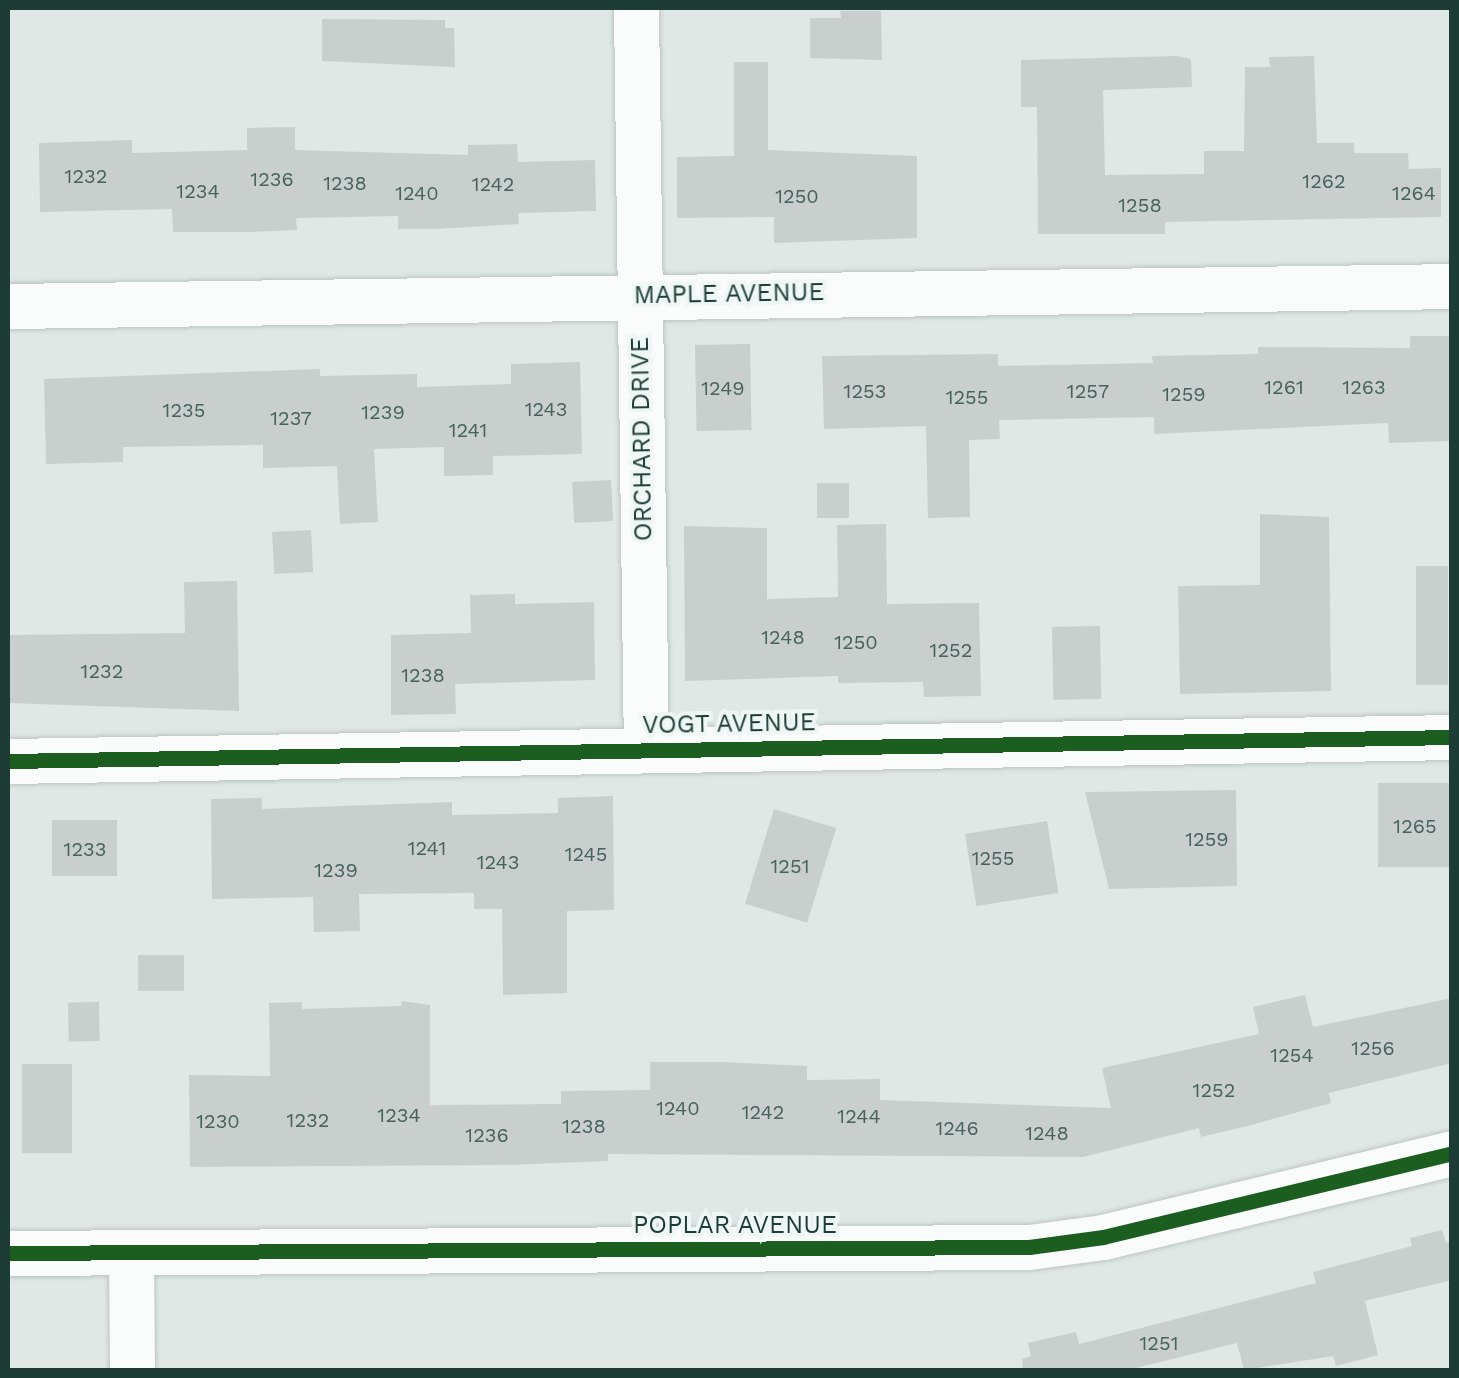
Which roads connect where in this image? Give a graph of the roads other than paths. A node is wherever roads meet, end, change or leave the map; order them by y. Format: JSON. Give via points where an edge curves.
{"nodes":[{"id":1,"x":636,"y":8,"type":"edge"},
{"id":2,"x":1452,"y":286,"type":"edge"},
{"id":3,"x":640,"y":295,"type":"junction"},
{"id":4,"x":8,"y":306,"type":"edge"},
{"id":5,"x":1452,"y":737,"type":"edge"},
{"id":6,"x":646,"y":750,"type":"junction"},
{"id":7,"x":8,"y":761,"type":"edge"},
{"id":8,"x":1452,"y":1153,"type":"edge"},
{"id":9,"x":131,"y":1253,"type":"junction"},
{"id":10,"x":8,"y":1254,"type":"edge"},
{"id":11,"x":132,"y":1370,"type":"edge"}],
"edges":[{"from":1,"to":3,"type":"street","name":"ORCHARD DRIVE"},
{"from":2,"to":3,"type":"street","name":"MAPLE AVENUE"},
{"from":3,"to":4,"type":"street","name":"MAPLE AVENUE"},
{"from":3,"to":6,"type":"street","name":"ORCHARD DRIVE"},
{"from":5,"to":6,"type":"street","name":"VOGT AVENUE"},
{"from":6,"to":7,"type":"street","name":"VOGT AVENUE"},
{"from":8,"to":9,"type":"street","name":"POPLAR AVENUE","via":[[1103,1237],[1029,1247]]},
{"from":9,"to":10,"type":"street","name":"POPLAR AVENUE"},
{"from":9,"to":11,"type":"street"}]}
